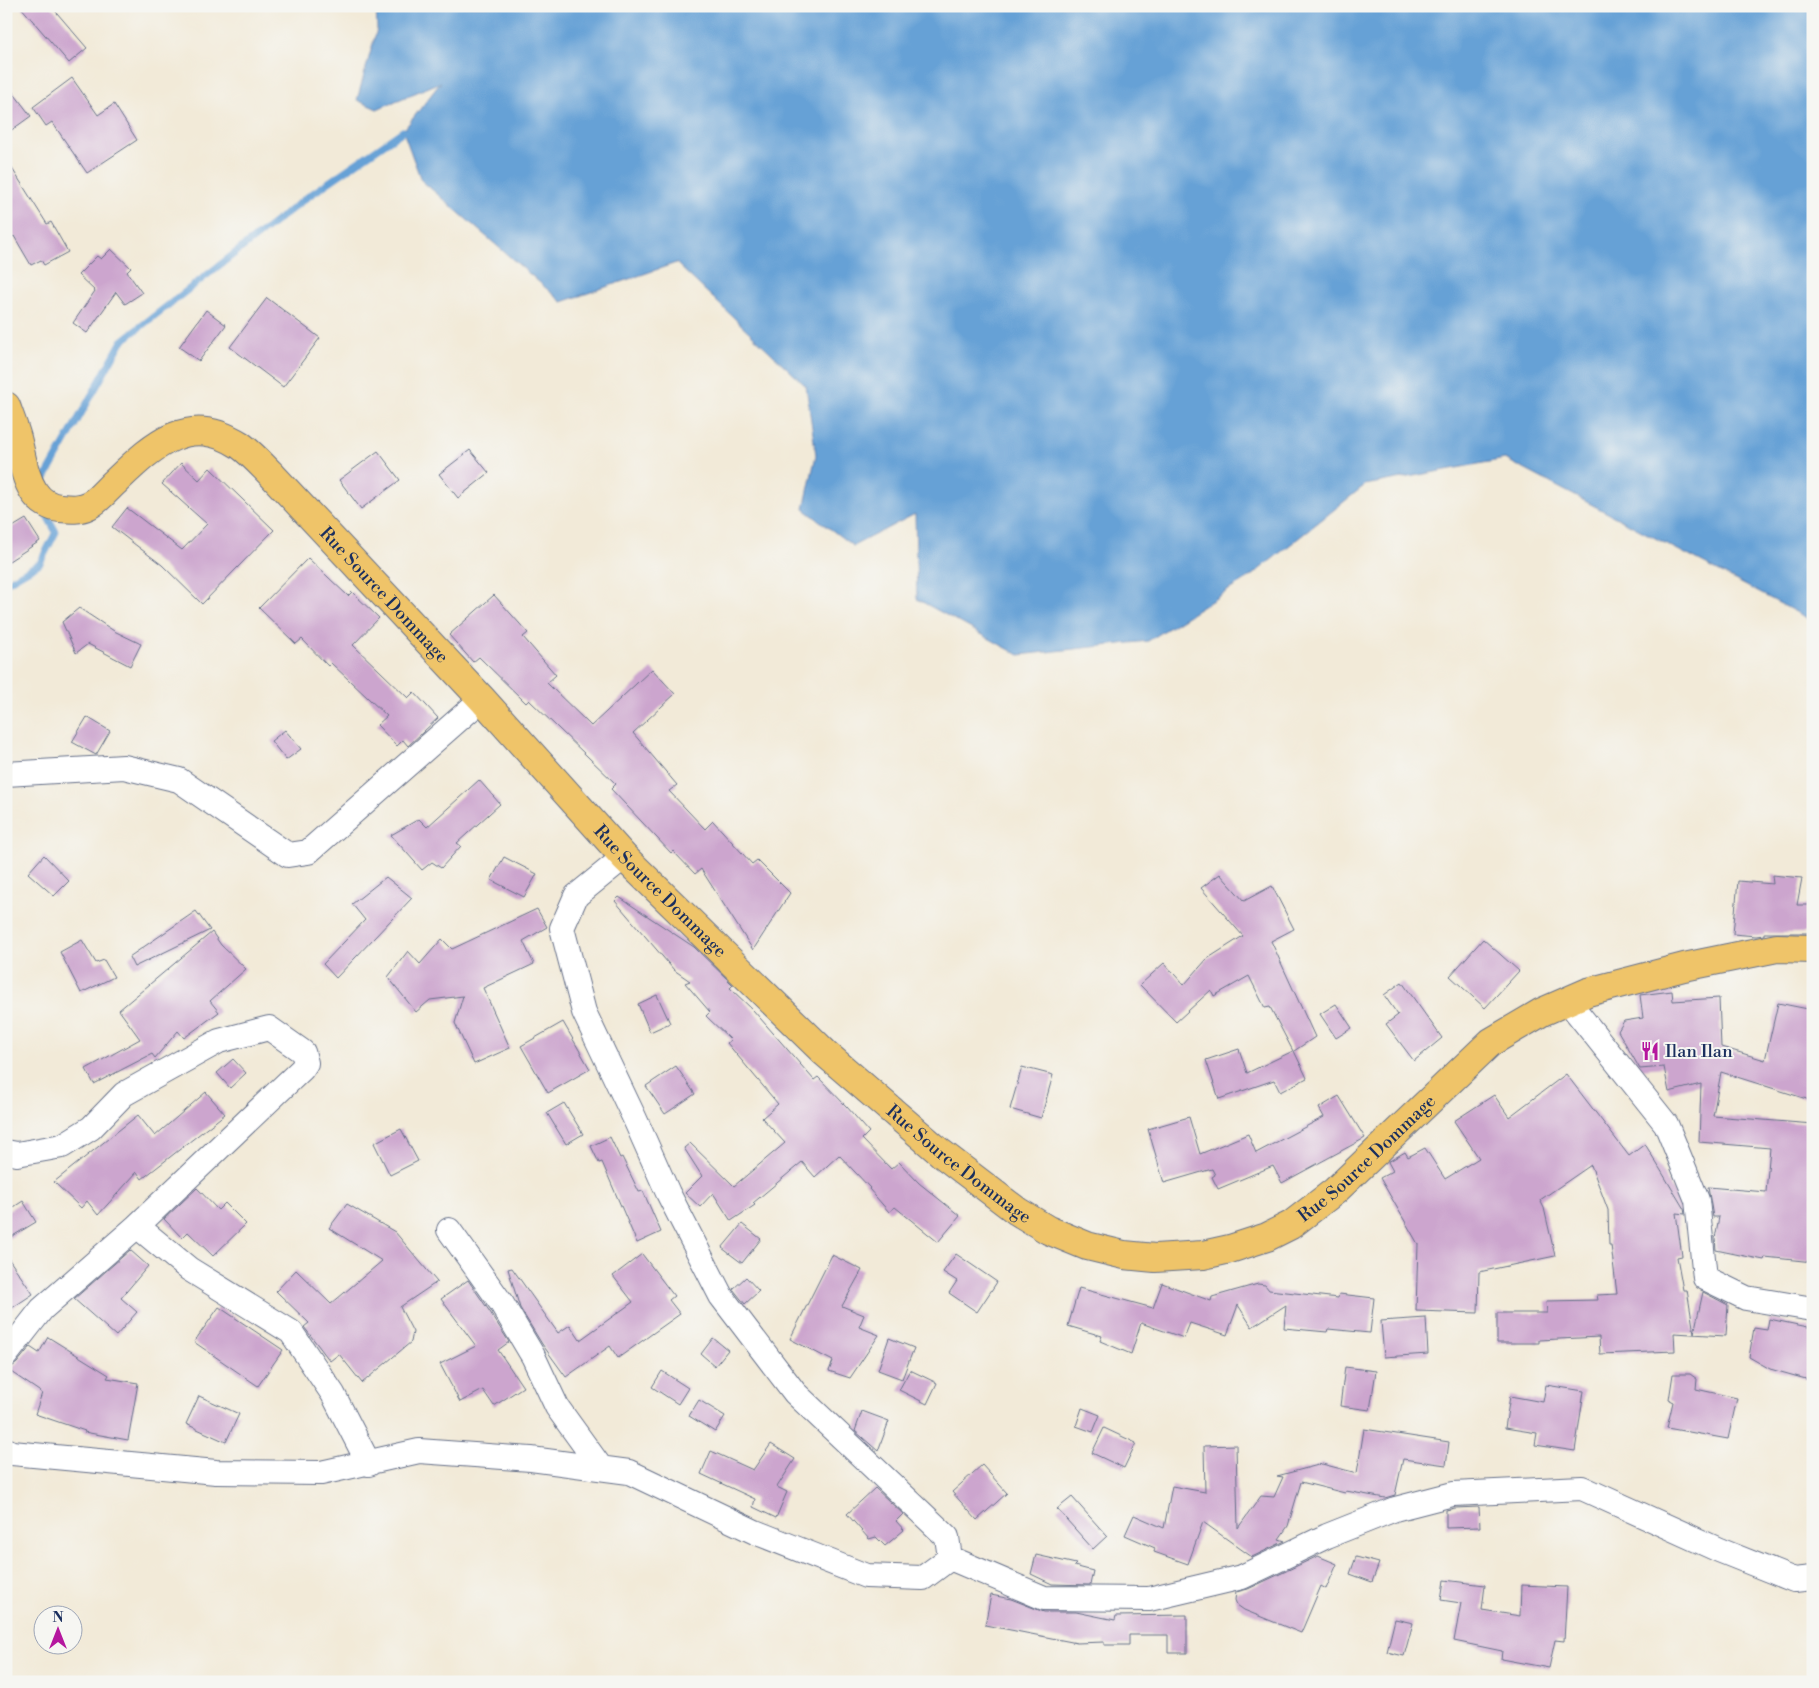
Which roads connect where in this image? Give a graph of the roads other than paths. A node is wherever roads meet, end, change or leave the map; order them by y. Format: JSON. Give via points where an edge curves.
{"nodes":[{"id":1,"x":6,"y":406,"type":"edge"},
{"id":2,"x":482,"y":699,"type":"junction"},
{"id":3,"x":6,"y":774,"type":"edge"},
{"id":4,"x":624,"y":857,"type":"junction"},
{"id":5,"x":1813,"y":949,"type":"edge"},
{"id":6,"x":1567,"y":1000,"type":"junction"},
{"id":7,"x":6,"y":1152,"type":"edge"},
{"id":8,"x":137,"y":1226,"type":"junction"},
{"id":9,"x":449,"y":1230,"type":"dead end"},
{"id":10,"x":1813,"y":1309,"type":"edge"},
{"id":11,"x":6,"y":1355,"type":"edge"},
{"id":12,"x":8,"y":1457,"type":"edge"},
{"id":13,"x":369,"y":1464,"type":"junction"},
{"id":14,"x":601,"y":1468,"type":"junction"},
{"id":15,"x":950,"y":1558,"type":"junction"},
{"id":16,"x":1813,"y":1578,"type":"edge"}],
"edges":[{"from":1,"to":2,"type":"main road","name":"Rue Source Dommage","via":[[27,479],[36,494],[54,507],[73,510],[92,504],[157,444],[173,436],[190,432],[208,433],[242,446]]},
{"from":2,"to":3,"type":"street","via":[[308,852],[288,855],[179,780],[124,767]]},
{"from":2,"to":4,"type":"main road","name":"Rue Source Dommage"},
{"from":4,"to":6,"type":"main road","name":"Rue Source Dommage","via":[[825,1053],[941,1153],[1017,1211],[1048,1230],[1087,1246],[1124,1255],[1155,1258],[1203,1255],[1266,1237],[1291,1225],[1335,1191],[1491,1042]]},
{"from":4,"to":15,"type":"street","via":[[576,896],[562,928],[584,1012],[668,1193],[721,1296],[795,1393],[947,1537]]},
{"from":5,"to":6,"type":"main road","name":"Rue Source Dommage","via":[[1777,948],[1684,968]]},
{"from":6,"to":10,"type":"street","via":[[1666,1124],[1697,1200],[1705,1278],[1746,1298]]},
{"from":7,"to":8,"type":"street","via":[[17,1154],[62,1146],[91,1128],[124,1094],[219,1042],[269,1028],[303,1052],[306,1062],[302,1069]]},
{"from":8,"to":11,"type":"street","via":[[42,1309]]},
{"from":8,"to":13,"type":"street","via":[[189,1269],[291,1332],[333,1394]]},
{"from":9,"to":14,"type":"street","via":[[502,1304],[533,1356],[557,1407]]},
{"from":12,"to":13,"type":"street","via":[[216,1472],[320,1473]]},
{"from":13,"to":14,"type":"street","via":[[420,1451]]},
{"from":14,"to":15,"type":"street","via":[[629,1472],[755,1532],[866,1576],[923,1578]]},
{"from":15,"to":16,"type":"street","via":[[1044,1598],[1149,1599],[1242,1577],[1327,1536],[1395,1509],[1453,1494],[1582,1488],[1794,1580]]}]}
